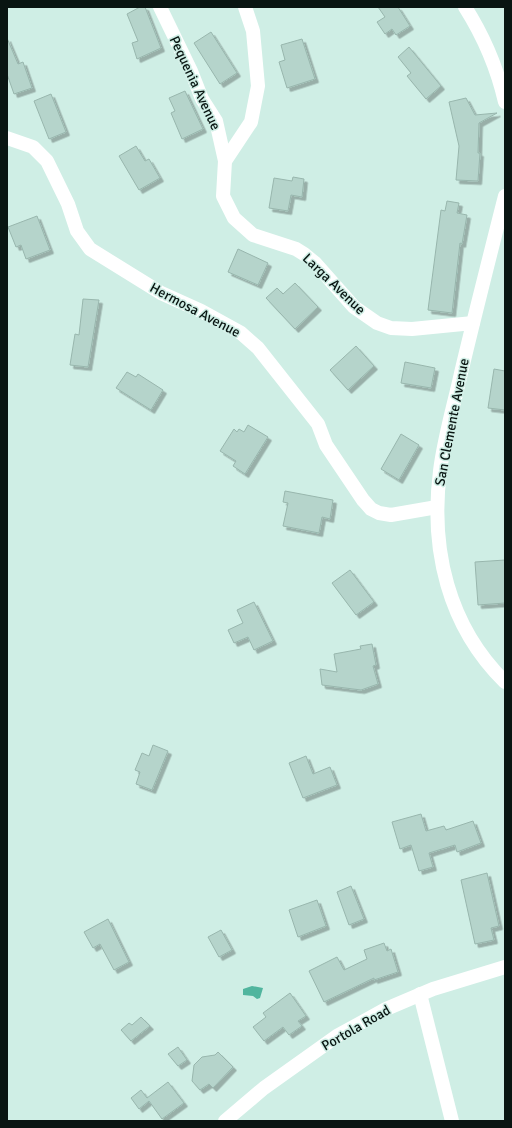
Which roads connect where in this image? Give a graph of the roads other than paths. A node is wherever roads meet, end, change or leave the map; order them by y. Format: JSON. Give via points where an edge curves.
{"nodes":[{"id":1,"x":160,"y":7,"type":"edge"},
{"id":2,"x":245,"y":7,"type":"edge"},
{"id":3,"x":465,"y":7,"type":"edge"},
{"id":4,"x":505,"y":102,"type":"edge"},
{"id":5,"x":7,"y":138,"type":"edge"},
{"id":6,"x":224,"y":162,"type":"junction"},
{"id":7,"x":505,"y":196,"type":"edge"},
{"id":8,"x":473,"y":323,"type":"junction"},
{"id":9,"x":437,"y":507,"type":"junction"},
{"id":10,"x":505,"y":682,"type":"edge"},
{"id":11,"x":505,"y":967,"type":"edge"},
{"id":12,"x":420,"y":994,"type":"junction"},
{"id":13,"x":225,"y":1121,"type":"edge"},
{"id":14,"x":452,"y":1121,"type":"edge"}],
"edges":[{"from":1,"to":6,"type":"street","name":"Pequenia Avenue","via":[[202,100],[216,121]]},
{"from":2,"to":6,"type":"street","via":[[253,31],[258,86],[251,122]]},
{"from":3,"to":4,"type":"street","via":[[495,64]]},
{"from":5,"to":9,"type":"street","name":"Hermosa Avenue","via":[[33,147],[47,161],[78,231],[90,249],[161,293],[241,333],[258,348],[318,424],[326,445],[371,509],[391,515]]},
{"from":6,"to":8,"type":"street","name":"Larga Avenue","via":[[223,196],[234,218],[253,235],[304,254],[365,316],[391,328]]},
{"from":7,"to":8,"type":"street","name":"San Clemente Avenue"},
{"from":8,"to":9,"type":"street","name":"San Clemente Avenue","via":[[440,469]]},
{"from":9,"to":10,"type":"street","name":"San Clemente Avenue","via":[[443,565],[457,614],[472,644]]},
{"from":11,"to":12,"type":"street","name":"Portola Road"},
{"from":12,"to":13,"type":"street","name":"Portola Road","via":[[337,1036],[264,1088]]},
{"from":12,"to":14,"type":"street"}]}
